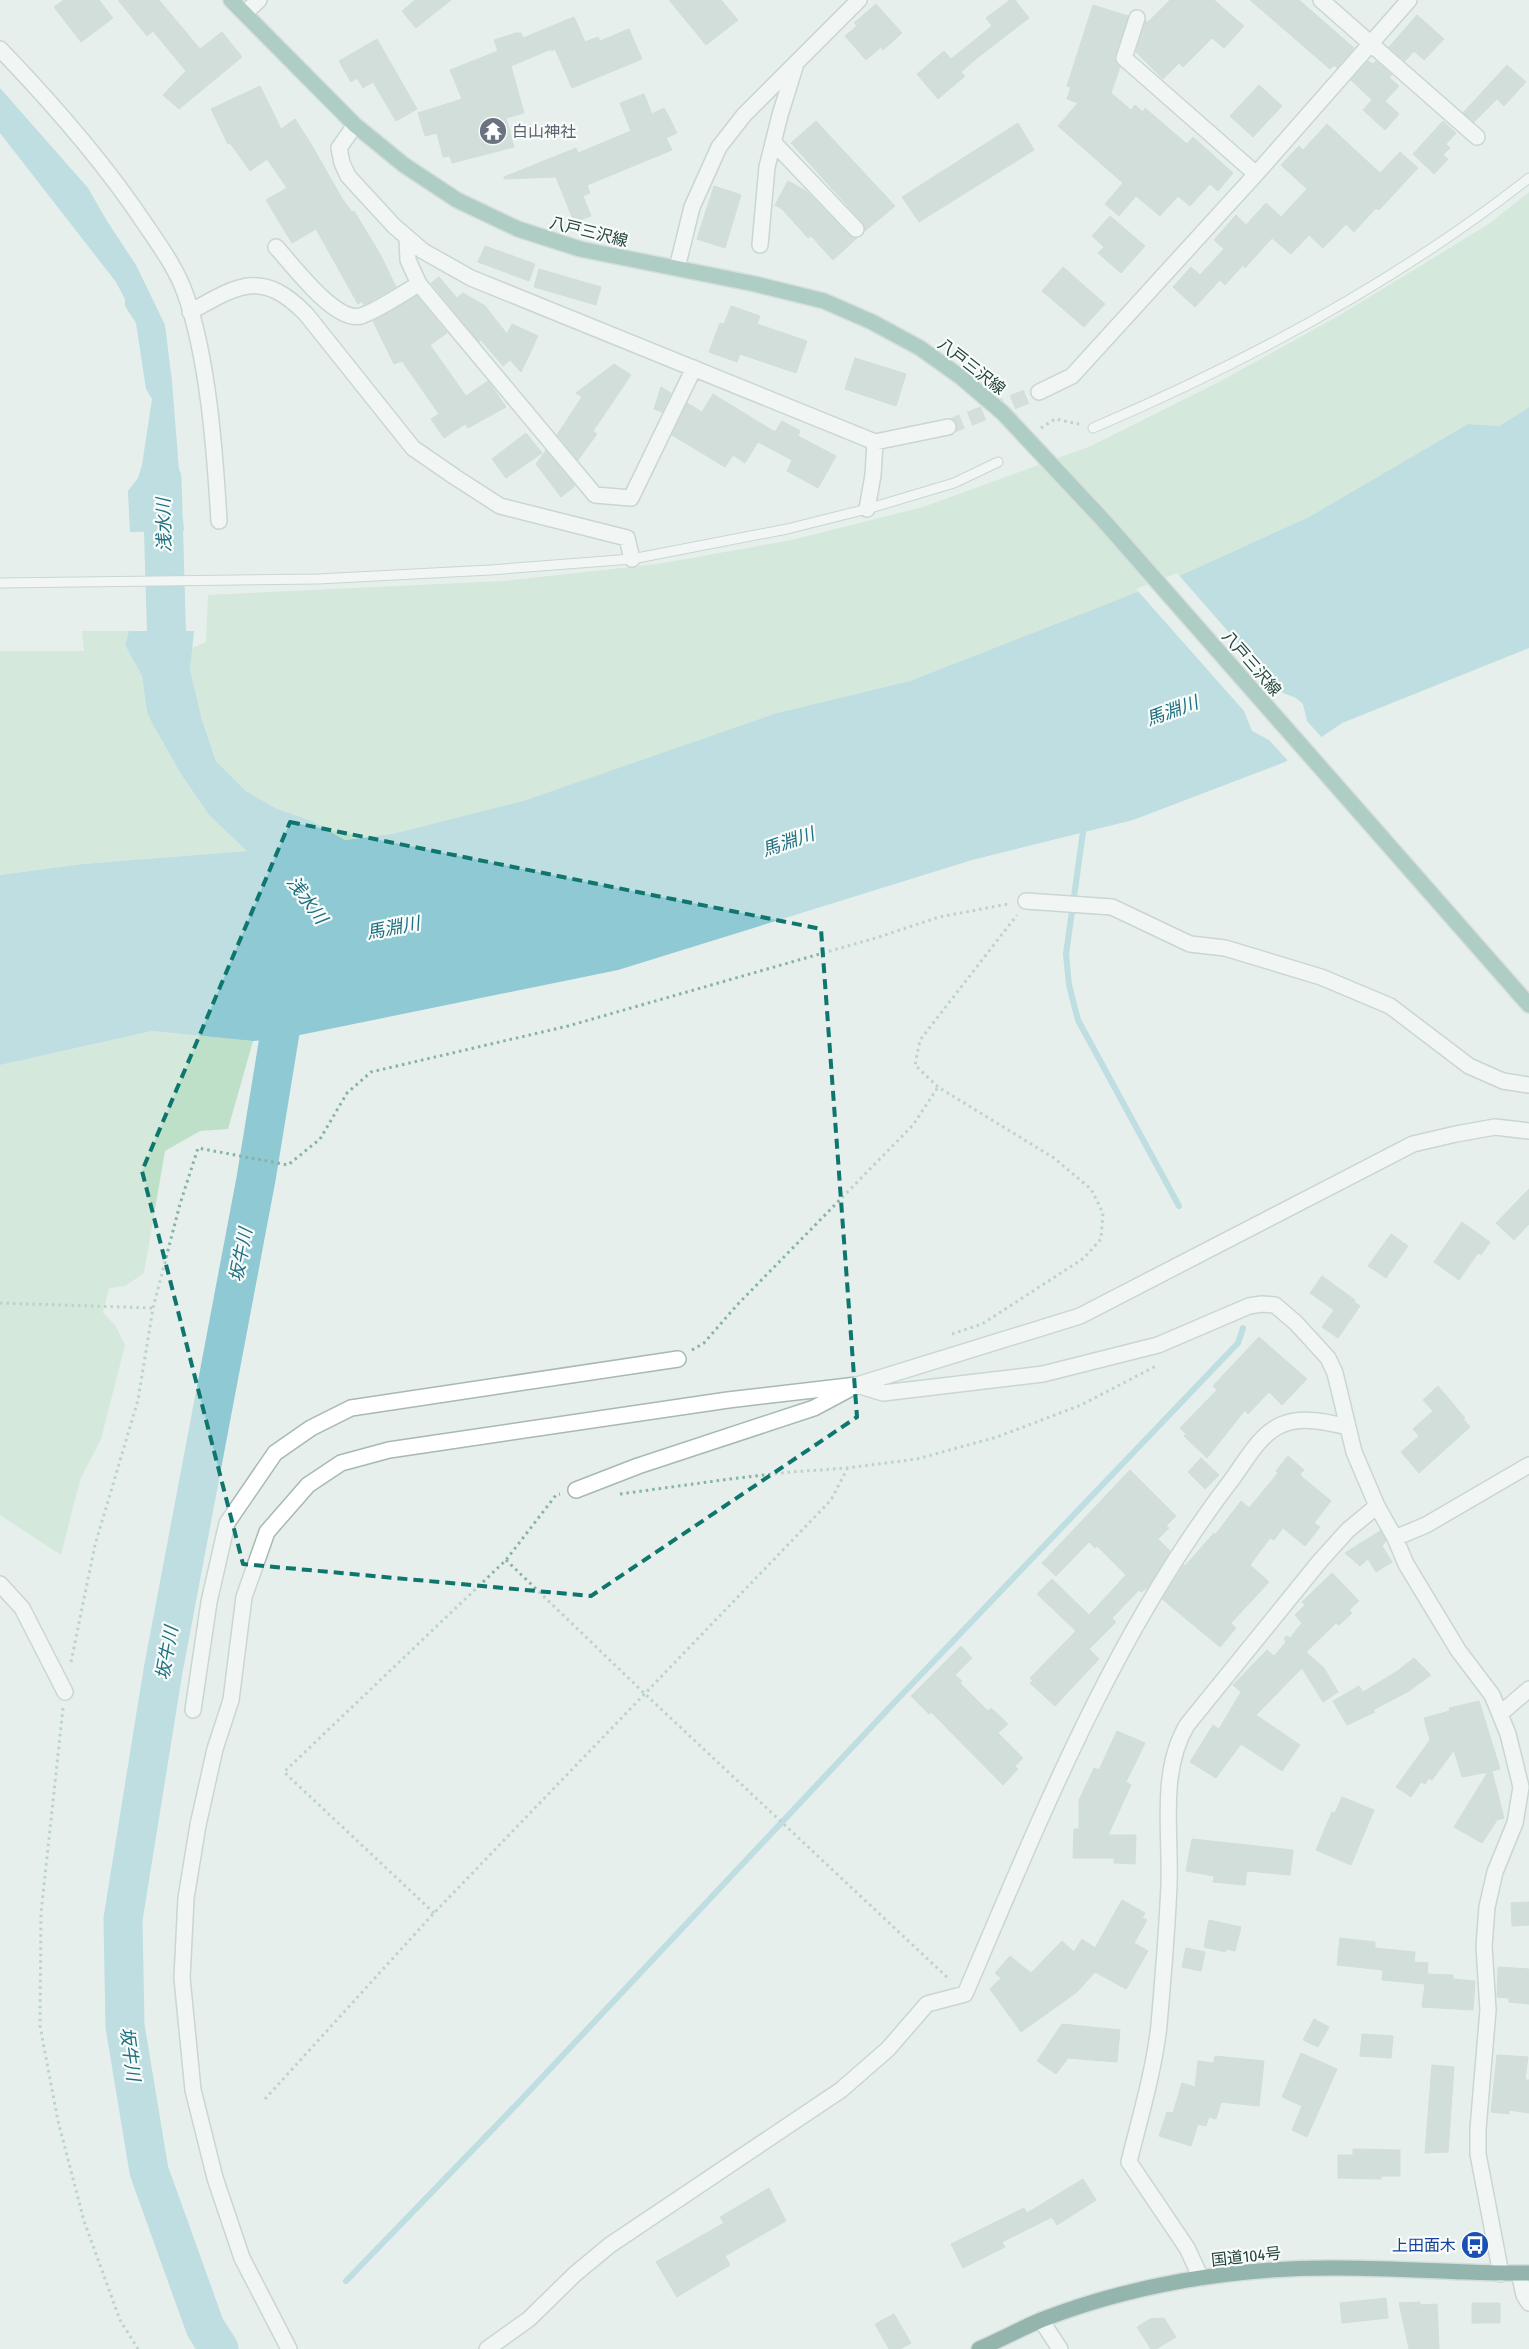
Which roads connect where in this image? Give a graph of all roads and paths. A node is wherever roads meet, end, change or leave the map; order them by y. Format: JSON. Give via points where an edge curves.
{"nodes":[{"id":1,"x":231,"y":0,"type":"edge"},
{"id":2,"x":259,"y":0,"type":"edge"},
{"id":3,"x":860,"y":0,"type":"edge"},
{"id":4,"x":1321,"y":0,"type":"edge"},
{"id":5,"x":1409,"y":0,"type":"edge"},
{"id":6,"x":245,"y":13,"type":"junction"},
{"id":7,"x":1137,"y":18,"type":"dead end"},
{"id":8,"x":1371,"y":43,"type":"junction"},
{"id":9,"x":0,"y":49,"type":"edge"},
{"id":10,"x":796,"y":63,"type":"junction"},
{"id":11,"x":355,"y":125,"type":"junction"},
{"id":12,"x":1477,"y":136,"type":"dead end"},
{"id":13,"x":773,"y":142,"type":"junction"},
{"id":14,"x":1256,"y":174,"type":"junction"},
{"id":15,"x":1529,"y":178,"type":"edge"},
{"id":16,"x":856,"y":229,"type":"dead end"},
{"id":17,"x":407,"y":237,"type":"junction"},
{"id":18,"x":760,"y":245,"type":"dead end"},
{"id":19,"x":276,"y":247,"type":"dead end"},
{"id":20,"x":677,"y":268,"type":"junction"},
{"id":21,"x":419,"y":284,"type":"junction"},
{"id":22,"x":190,"y":312,"type":"junction"},
{"id":23,"x":694,"y":368,"type":"junction"},
{"id":24,"x":1039,"y":392,"type":"tunnel mouth"},
{"id":25,"x":948,"y":427,"type":"tunnel mouth"},
{"id":26,"x":1093,"y":428,"type":"joint"},
{"id":27,"x":1041,"y":429,"type":"dead end"},
{"id":28,"x":874,"y":442,"type":"junction"},
{"id":29,"x":998,"y":462,"type":"dead end"},
{"id":30,"x":867,"y":509,"type":"junction"},
{"id":31,"x":219,"y":521,"type":"dead end"},
{"id":32,"x":632,"y":559,"type":"junction"},
{"id":33,"x":0,"y":583,"type":"edge"},
{"id":34,"x":1026,"y":901,"type":"junction"},
{"id":35,"x":1529,"y":1004,"type":"edge"},
{"id":36,"x":1529,"y":1085,"type":"edge"},
{"id":37,"x":938,"y":1087,"type":"junction"},
{"id":38,"x":1529,"y":1131,"type":"edge"},
{"id":39,"x":0,"y":1303,"type":"edge"},
{"id":40,"x":153,"y":1308,"type":"junction"},
{"id":41,"x":946,"y":1337,"type":"dead end"},
{"id":42,"x":678,"y":1359,"type":"joint"},
{"id":43,"x":1166,"y":1360,"type":"dead end"},
{"id":44,"x":857,"y":1385,"type":"junction"},
{"id":45,"x":1348,"y":1427,"type":"junction"},
{"id":46,"x":1529,"y":1466,"type":"edge"},
{"id":47,"x":848,"y":1468,"type":"junction"},
{"id":48,"x":576,"y":1490,"type":"joint"},
{"id":49,"x":614,"y":1495,"type":"dead end"},
{"id":50,"x":1377,"y":1506,"type":"junction"},
{"id":51,"x":1395,"y":1538,"type":"junction"},
{"id":52,"x":506,"y":1560,"type":"junction"},
{"id":53,"x":0,"y":1584,"type":"edge"},
{"id":54,"x":71,"y":1663,"type":"dead end"},
{"id":55,"x":1529,"y":1690,"type":"edge"},
{"id":56,"x":65,"y":1692,"type":"joint"},
{"id":57,"x":645,"y":1694,"type":"junction"},
{"id":58,"x":192,"y":1710,"type":"dead end"},
{"id":59,"x":1500,"y":1714,"type":"junction"},
{"id":60,"x":434,"y":1913,"type":"junction"},
{"id":61,"x":965,"y":1994,"type":"junction"},
{"id":62,"x":265,"y":2099,"type":"dead end"},
{"id":63,"x":1524,"y":2273,"type":"edge"},
{"id":64,"x":1501,"y":2274,"type":"junction"},
{"id":65,"x":1201,"y":2278,"type":"junction"},
{"id":66,"x":1529,"y":2304,"type":"edge"},
{"id":67,"x":1041,"y":2320,"type":"junction"},
{"id":68,"x":138,"y":2349,"type":"edge"},
{"id":69,"x":289,"y":2349,"type":"edge"},
{"id":70,"x":487,"y":2349,"type":"edge"},
{"id":71,"x":979,"y":2349,"type":"edge"},
{"id":72,"x":1060,"y":2349,"type":"edge"}],
"edges":[{"from":1,"to":6,"type":"main road","name":"八戸三沢線"},
{"from":2,"to":6,"type":"street"},
{"from":3,"to":10,"type":"street"},
{"from":4,"to":8,"type":"street"},
{"from":5,"to":8,"type":"street"},
{"from":6,"to":11,"type":"main road","name":"八戸三沢線"},
{"from":7,"to":14,"type":"street","via":[[1124,58]]},
{"from":8,"to":12,"type":"street"},
{"from":8,"to":14,"type":"street"},
{"from":9,"to":22,"type":"street","via":[[47,98],[119,185],[172,264]]},
{"from":10,"to":13,"type":"street"},
{"from":10,"to":20,"type":"street","via":[[744,115],[719,147],[692,208]]},
{"from":11,"to":17,"type":"street","via":[[339,148],[348,176]]},
{"from":11,"to":20,"type":"main road","name":"八戸三沢線","via":[[404,166],[457,200],[518,229],[580,249]]},
{"from":13,"to":16,"type":"street"},
{"from":13,"to":18,"type":"street","via":[[763,199]]},
{"from":14,"to":24,"type":"street","via":[[1072,376]]},
{"from":15,"to":26,"type":"lane","via":[[1479,218],[1362,293],[1263,348]]},
{"from":17,"to":21,"type":"street","via":[[408,260]]},
{"from":17,"to":23,"type":"street","via":[[423,251],[471,278]]},
{"from":19,"to":21,"type":"street","via":[[332,307],[350,317],[361,316]]},
{"from":20,"to":35,"type":"main road","name":"八戸三沢線","via":[[824,302],[872,322],[920,348],[1003,413],[1110,528]]},
{"from":21,"to":23,"type":"street","via":[[595,495],[631,498]]},
{"from":22,"to":31,"type":"street","via":[[199,343],[207,397]]},
{"from":22,"to":32,"type":"street","via":[[229,290],[251,286],[268,286],[289,296],[413,448],[500,506],[627,538]]},
{"from":23,"to":28,"type":"street"},
{"from":25,"to":28,"type":"street"},
{"from":26,"to":27,"type":"path","via":[[1055,419]]},
{"from":28,"to":30,"type":"street"},
{"from":29,"to":30,"type":"lane","via":[[954,483]]},
{"from":30,"to":32,"type":"lane","via":[[788,530]]},
{"from":32,"to":33,"type":"lane","via":[[318,579]]},
{"from":34,"to":36,"type":"street","via":[[1112,907],[1190,944],[1225,948],[1321,977],[1390,1006],[1469,1066],[1503,1081]]},
{"from":34,"to":37,"type":"path","via":[[920,1040],[915,1065]]},
{"from":34,"to":40,"type":"path","via":[[984,906],[939,917],[879,938],[568,1026],[371,1072],[347,1093],[320,1139],[288,1165],[198,1148]]},
{"from":37,"to":41,"type":"path","via":[[1054,1158],[1091,1189],[1103,1213],[1101,1239],[1084,1258],[982,1324]]},
{"from":37,"to":42,"type":"path","via":[[913,1125],[704,1343]]},
{"from":38,"to":44,"type":"street","via":[[1496,1127],[1413,1144],[1080,1316]]},
{"from":39,"to":40,"type":"path"},
{"from":40,"to":54,"type":"path","via":[[138,1400],[95,1545]]},
{"from":42,"to":58,"type":"street","via":[[351,1408],[311,1428],[275,1453],[227,1523],[209,1602]]},
{"from":43,"to":47,"type":"path","via":[[1081,1405],[997,1437],[917,1459]]},
{"from":44,"to":45,"type":"street","via":[[883,1394],[1043,1374],[1158,1345],[1248,1306],[1275,1305],[1328,1358],[1336,1373]]},
{"from":44,"to":48,"type":"street","via":[[814,1408]]},
{"from":44,"to":69,"type":"street","via":[[728,1400],[389,1450],[340,1464],[308,1485],[267,1532],[244,1597],[230,1700],[198,1825],[186,1898],[182,1978],[193,2090],[215,2178],[242,2258]]},
{"from":45,"to":50,"type":"street","via":[[1354,1452]]},
{"from":45,"to":61,"type":"street","via":[[1301,1420],[1280,1425],[1263,1438],[1192,1533],[1096,1700]]},
{"from":46,"to":51,"type":"street"},
{"from":47,"to":49,"type":"path","via":[[782,1472]]},
{"from":47,"to":57,"type":"path","via":[[831,1500]]},
{"from":48,"to":52,"type":"path","via":[[556,1495]]},
{"from":50,"to":51,"type":"street"},
{"from":50,"to":65,"type":"street","via":[[1348,1530],[1308,1576],[1187,1725],[1174,1756],[1159,2025],[1155,2056],[1129,2162],[1187,2248]]},
{"from":51,"to":59,"type":"street","via":[[1406,1564],[1458,1650],[1492,1695]]},
{"from":52,"to":57,"type":"path"},
{"from":52,"to":60,"type":"path","via":[[284,1772]]},
{"from":53,"to":56,"type":"street","via":[[22,1608]]},
{"from":55,"to":59,"type":"street"},
{"from":56,"to":68,"type":"path","via":[[41,1913],[40,2026],[58,2121],[84,2221],[120,2320]]},
{"from":57,"to":60,"type":"path"},
{"from":57,"to":61,"type":"path"},
{"from":59,"to":64,"type":"street","via":[[1521,1787],[1515,1823],[1495,1872],[1487,1907],[1484,1946],[1488,2010],[1478,2154]]},
{"from":60,"to":62,"type":"path"},
{"from":61,"to":70,"type":"street","via":[[927,2004],[888,2049],[841,2090],[610,2245],[529,2319]]},
{"from":63,"to":64,"type":"highway","name":"国道104号"},
{"from":63,"to":66,"type":"street"},
{"from":64,"to":65,"type":"highway","name":"国道104号","via":[[1330,2268],[1269,2270]]},
{"from":65,"to":67,"type":"highway","name":"国道104号","via":[[1122,2294]]},
{"from":67,"to":71,"type":"highway","name":"国道104号"},
{"from":67,"to":72,"type":"street"}]}
